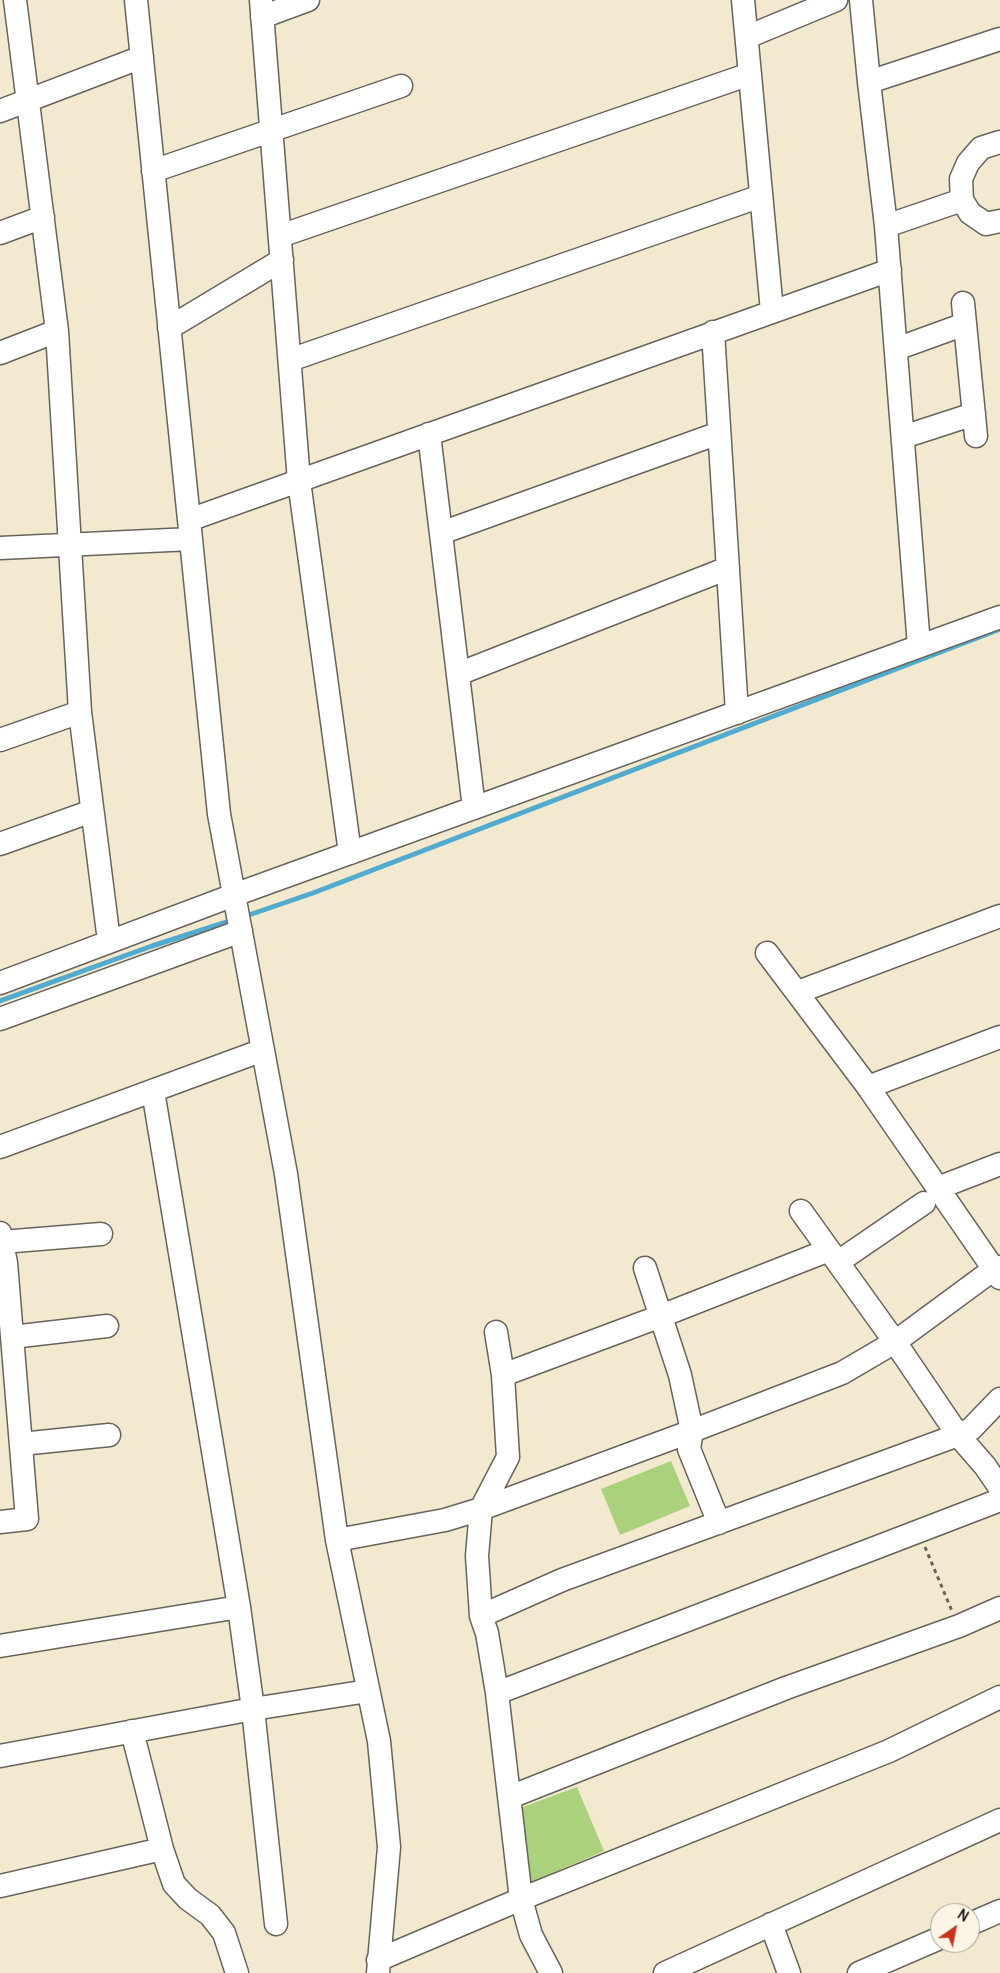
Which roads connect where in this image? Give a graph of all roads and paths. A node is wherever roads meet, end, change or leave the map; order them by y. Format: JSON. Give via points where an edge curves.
{"nodes":[{"id":1,"x":15,"y":0,"type":"edge"},
{"id":2,"x":136,"y":0,"type":"edge"},
{"id":3,"x":308,"y":0,"type":"edge"},
{"id":4,"x":743,"y":0,"type":"edge"},
{"id":5,"x":836,"y":0,"type":"edge"},
{"id":6,"x":861,"y":0,"type":"edge"},
{"id":7,"x":261,"y":9,"type":"edge"},
{"id":8,"x":747,"y":37,"type":"junction"},
{"id":9,"x":1000,"y":39,"type":"edge"},
{"id":10,"x":142,"y":57,"type":"junction"},
{"id":11,"x":750,"y":74,"type":"junction"},
{"id":12,"x":869,"y":82,"type":"junction"},
{"id":13,"x":401,"y":86,"type":"dead end"},
{"id":14,"x":28,"y":100,"type":"junction"},
{"id":15,"x":0,"y":111,"type":"edge"},
{"id":16,"x":271,"y":130,"type":"junction"},
{"id":17,"x":1000,"y":142,"type":"edge"},
{"id":18,"x":153,"y":171,"type":"junction"},
{"id":19,"x":761,"y":196,"type":"junction"},
{"id":20,"x":962,"y":200,"type":"junction"},
{"id":21,"x":43,"y":217,"type":"junction"},
{"id":22,"x":1000,"y":221,"type":"edge"},
{"id":23,"x":886,"y":226,"type":"junction"},
{"id":24,"x":0,"y":233,"type":"edge"},
{"id":25,"x":280,"y":236,"type":"junction"},
{"id":26,"x":282,"y":260,"type":"junction"},
{"id":27,"x":890,"y":270,"type":"junction"},
{"id":28,"x":772,"y":311,"type":"junction"},
{"id":29,"x":169,"y":328,"type":"junction"},
{"id":30,"x":58,"y":331,"type":"junction"},
{"id":31,"x":713,"y":332,"type":"junction"},
{"id":32,"x":896,"y":349,"type":"junction"},
{"id":33,"x":0,"y":353,"type":"edge"},
{"id":34,"x":290,"y":360,"type":"junction"},
{"id":35,"x":719,"y":433,"type":"junction"},
{"id":36,"x":429,"y":434,"type":"junction"},
{"id":37,"x":903,"y":438,"type":"junction"},
{"id":38,"x":299,"y":481,"type":"junction"},
{"id":39,"x":190,"y":530,"type":"junction"},
{"id":40,"x":441,"y":533,"type":"junction"},
{"id":41,"x":71,"y":546,"type":"junction"},
{"id":42,"x":0,"y":548,"type":"edge"},
{"id":43,"x":728,"y":568,"type":"junction"},
{"id":44,"x":1000,"y":617,"type":"edge"},
{"id":45,"x":919,"y":646,"type":"junction"},
{"id":46,"x":458,"y":674,"type":"junction"},
{"id":47,"x":80,"y":712,"type":"junction"},
{"id":48,"x":737,"y":712,"type":"junction"},
{"id":49,"x":0,"y":740,"type":"edge"},
{"id":50,"x":474,"y":808,"type":"junction"},
{"id":51,"x":92,"y":811,"type":"junction"},
{"id":52,"x":0,"y":844,"type":"edge"},
{"id":53,"x":350,"y":853,"type":"junction"},
{"id":54,"x":234,"y":896,"type":"junction"},
{"id":55,"x":1000,"y":916,"type":"edge"},
{"id":56,"x":241,"y":931,"type":"junction"},
{"id":57,"x":109,"y":942,"type":"junction"},
{"id":58,"x":768,"y":953,"type":"dead end"},
{"id":59,"x":0,"y":983,"type":"edge"},
{"id":60,"x":798,"y":992,"type":"junction"},
{"id":61,"x":0,"y":1019,"type":"edge"},
{"id":62,"x":1000,"y":1037,"type":"edge"},
{"id":63,"x":263,"y":1050,"type":"junction"},
{"id":64,"x":868,"y":1087,"type":"junction"},
{"id":65,"x":153,"y":1091,"type":"junction"},
{"id":66,"x":0,"y":1147,"type":"edge"},
{"id":67,"x":1000,"y":1164,"type":"edge"},
{"id":68,"x":931,"y":1195,"type":"junction"},
{"id":69,"x":801,"y":1211,"type":"dead end"},
{"id":70,"x":102,"y":1234,"type":"dead end"},
{"id":71,"x":1,"y":1237,"type":"edge"},
{"id":72,"x":834,"y":1256,"type":"junction"},
{"id":73,"x":645,"y":1268,"type":"dead end"},
{"id":74,"x":998,"y":1271,"type":"edge"},
{"id":75,"x":661,"y":1316,"type":"junction"},
{"id":76,"x":107,"y":1326,"type":"dead end"},
{"id":77,"x":496,"y":1332,"type":"dead end"},
{"id":78,"x":12,"y":1337,"type":"junction"},
{"id":79,"x":895,"y":1342,"type":"junction"},
{"id":80,"x":502,"y":1375,"type":"junction"},
{"id":81,"x":1000,"y":1399,"type":"edge"},
{"id":82,"x":692,"y":1431,"type":"junction"},
{"id":83,"x":13,"y":1434,"type":"edge"},
{"id":84,"x":109,"y":1435,"type":"dead end"},
{"id":85,"x":958,"y":1435,"type":"junction"},
{"id":86,"x":993,"y":1461,"type":"edge"},
{"id":87,"x":1000,"y":1488,"type":"edge"},
{"id":88,"x":1000,"y":1500,"type":"edge"},
{"id":89,"x":481,"y":1509,"type":"junction"},
{"id":90,"x":0,"y":1522,"type":"edge"},
{"id":91,"x":719,"y":1523,"type":"junction"},
{"id":92,"x":918,"y":1531,"type":"junction"},
{"id":93,"x":337,"y":1540,"type":"junction"},
{"id":94,"x":240,"y":1607,"type":"junction"},
{"id":95,"x":1000,"y":1608,"type":"edge"},
{"id":96,"x":481,"y":1616,"type":"junction"},
{"id":97,"x":959,"y":1626,"type":"junction"},
{"id":98,"x":0,"y":1646,"type":"edge"},
{"id":99,"x":368,"y":1691,"type":"junction"},
{"id":100,"x":497,"y":1693,"type":"junction"},
{"id":101,"x":1000,"y":1696,"type":"edge"},
{"id":102,"x":253,"y":1709,"type":"junction"},
{"id":103,"x":132,"y":1731,"type":"junction"},
{"id":104,"x":0,"y":1756,"type":"edge"},
{"id":105,"x":510,"y":1797,"type":"junction"},
{"id":106,"x":1000,"y":1820,"type":"edge"},
{"id":107,"x":162,"y":1849,"type":"junction"},
{"id":108,"x":0,"y":1886,"type":"edge"},
{"id":109,"x":521,"y":1899,"type":"junction"},
{"id":110,"x":1000,"y":1911,"type":"edge"},
{"id":111,"x":980,"y":1920,"type":"edge"},
{"id":112,"x":276,"y":1924,"type":"dead end"},
{"id":113,"x":771,"y":1924,"type":"junction"},
{"id":114,"x":930,"y":1942,"type":"edge"},
{"id":115,"x":378,"y":1966,"type":"edge"},
{"id":116,"x":237,"y":1973,"type":"edge"},
{"id":117,"x":551,"y":1973,"type":"edge"},
{"id":118,"x":665,"y":1973,"type":"edge"},
{"id":119,"x":789,"y":1973,"type":"edge"},
{"id":120,"x":859,"y":1973,"type":"edge"}],
"edges":[{"from":1,"to":14,"type":"street"},
{"from":2,"to":10,"type":"street"},
{"from":3,"to":7,"type":"street"},
{"from":4,"to":8,"type":"street"},
{"from":5,"to":8,"type":"street"},
{"from":6,"to":12,"type":"street"},
{"from":7,"to":16,"type":"street"},
{"from":8,"to":11,"type":"street"},
{"from":9,"to":12,"type":"street"},
{"from":10,"to":14,"type":"street"},
{"from":10,"to":18,"type":"street"},
{"from":11,"to":19,"type":"street"},
{"from":11,"to":25,"type":"street"},
{"from":12,"to":23,"type":"street"},
{"from":13,"to":16,"type":"street"},
{"from":14,"to":15,"type":"street"},
{"from":14,"to":21,"type":"street"},
{"from":16,"to":18,"type":"street"},
{"from":16,"to":25,"type":"street"},
{"from":17,"to":20,"type":"street","via":[[981,148],[968,163],[961,179]]},
{"from":18,"to":29,"type":"street"},
{"from":19,"to":28,"type":"street"},
{"from":19,"to":34,"type":"street"},
{"from":20,"to":22,"type":"street","via":[[970,213],[986,224]]},
{"from":20,"to":23,"type":"street"},
{"from":21,"to":24,"type":"street"},
{"from":21,"to":30,"type":"street"},
{"from":23,"to":27,"type":"street"},
{"from":25,"to":26,"type":"street"},
{"from":26,"to":29,"type":"street"},
{"from":26,"to":34,"type":"street"},
{"from":27,"to":28,"type":"street"},
{"from":27,"to":32,"type":"street"},
{"from":28,"to":31,"type":"street"},
{"from":29,"to":39,"type":"street"},
{"from":30,"to":33,"type":"street"},
{"from":30,"to":41,"type":"street"},
{"from":31,"to":35,"type":"street"},
{"from":31,"to":36,"type":"street"},
{"from":32,"to":37,"type":"street"},
{"from":32,"to":37,"type":"street","via":[[964,314],[975,425]]},
{"from":34,"to":38,"type":"street"},
{"from":35,"to":40,"type":"street"},
{"from":35,"to":43,"type":"street"},
{"from":36,"to":38,"type":"street"},
{"from":36,"to":40,"type":"street"},
{"from":37,"to":45,"type":"street"},
{"from":38,"to":39,"type":"street"},
{"from":38,"to":53,"type":"street"},
{"from":39,"to":41,"type":"street"},
{"from":39,"to":54,"type":"street","via":[[219,814]]},
{"from":40,"to":46,"type":"street"},
{"from":41,"to":42,"type":"street"},
{"from":41,"to":47,"type":"street"},
{"from":43,"to":46,"type":"street"},
{"from":43,"to":48,"type":"street"},
{"from":44,"to":45,"type":"street"},
{"from":45,"to":48,"type":"street"},
{"from":46,"to":50,"type":"street"},
{"from":47,"to":49,"type":"street"},
{"from":47,"to":51,"type":"street"},
{"from":48,"to":50,"type":"street"},
{"from":50,"to":53,"type":"street"},
{"from":51,"to":52,"type":"street"},
{"from":51,"to":57,"type":"street"},
{"from":53,"to":54,"type":"street"},
{"from":54,"to":56,"type":"street"},
{"from":54,"to":57,"type":"street"},
{"from":55,"to":60,"type":"street"},
{"from":56,"to":61,"type":"street"},
{"from":56,"to":63,"type":"street"},
{"from":57,"to":59,"type":"street"},
{"from":58,"to":60,"type":"street"},
{"from":60,"to":64,"type":"street"},
{"from":62,"to":64,"type":"street"},
{"from":63,"to":65,"type":"street"},
{"from":63,"to":93,"type":"street","via":[[286,1174]]},
{"from":64,"to":68,"type":"street"},
{"from":65,"to":66,"type":"street"},
{"from":65,"to":94,"type":"street"},
{"from":67,"to":68,"type":"street"},
{"from":68,"to":72,"type":"street"},
{"from":68,"to":74,"type":"street"},
{"from":69,"to":72,"type":"street"},
{"from":70,"to":71,"type":"street"},
{"from":71,"to":78,"type":"street"},
{"from":72,"to":75,"type":"street"},
{"from":72,"to":79,"type":"street"},
{"from":73,"to":75,"type":"street"},
{"from":74,"to":79,"type":"street"},
{"from":75,"to":80,"type":"street"},
{"from":75,"to":82,"type":"street","via":[[680,1375]]},
{"from":76,"to":78,"type":"street"},
{"from":77,"to":80,"type":"street"},
{"from":78,"to":83,"type":"street"},
{"from":79,"to":82,"type":"street","via":[[842,1373]]},
{"from":79,"to":85,"type":"street"},
{"from":80,"to":89,"type":"street","via":[[508,1457]]},
{"from":81,"to":85,"type":"street","via":[[971,1429]]},
{"from":82,"to":89,"type":"street"},
{"from":82,"to":91,"type":"street","via":[[689,1449]]},
{"from":83,"to":84,"type":"street"},
{"from":83,"to":90,"type":"street","via":[[27,1519]]},
{"from":85,"to":86,"type":"street"},
{"from":85,"to":91,"type":"street"},
{"from":86,"to":87,"type":"street"},
{"from":88,"to":92,"type":"street"},
{"from":89,"to":93,"type":"street","via":[[445,1520]]},
{"from":89,"to":96,"type":"street","via":[[477,1556]]},
{"from":91,"to":96,"type":"street","via":[[562,1580]]},
{"from":92,"to":97,"type":"path"},
{"from":92,"to":100,"type":"street"},
{"from":93,"to":99,"type":"street"},
{"from":94,"to":98,"type":"street"},
{"from":94,"to":102,"type":"street"},
{"from":95,"to":97,"type":"street"},
{"from":96,"to":100,"type":"street"},
{"from":97,"to":105,"type":"street","via":[[786,1688]]},
{"from":99,"to":102,"type":"street"},
{"from":99,"to":115,"type":"street","via":[[379,1741],[389,1847]]},
{"from":100,"to":105,"type":"street"},
{"from":101,"to":109,"type":"street","via":[[889,1751]]},
{"from":102,"to":103,"type":"street"},
{"from":102,"to":112,"type":"street"},
{"from":103,"to":104,"type":"street"},
{"from":103,"to":107,"type":"street"},
{"from":105,"to":109,"type":"street"},
{"from":106,"to":113,"type":"street"},
{"from":107,"to":108,"type":"street"},
{"from":107,"to":116,"type":"street","via":[[174,1884],[210,1915],[224,1932]]},
{"from":109,"to":115,"type":"street"},
{"from":109,"to":117,"type":"street","via":[[530,1935]]},
{"from":110,"to":111,"type":"street"},
{"from":113,"to":118,"type":"street"},
{"from":113,"to":119,"type":"street"},
{"from":114,"to":120,"type":"street"}]}
